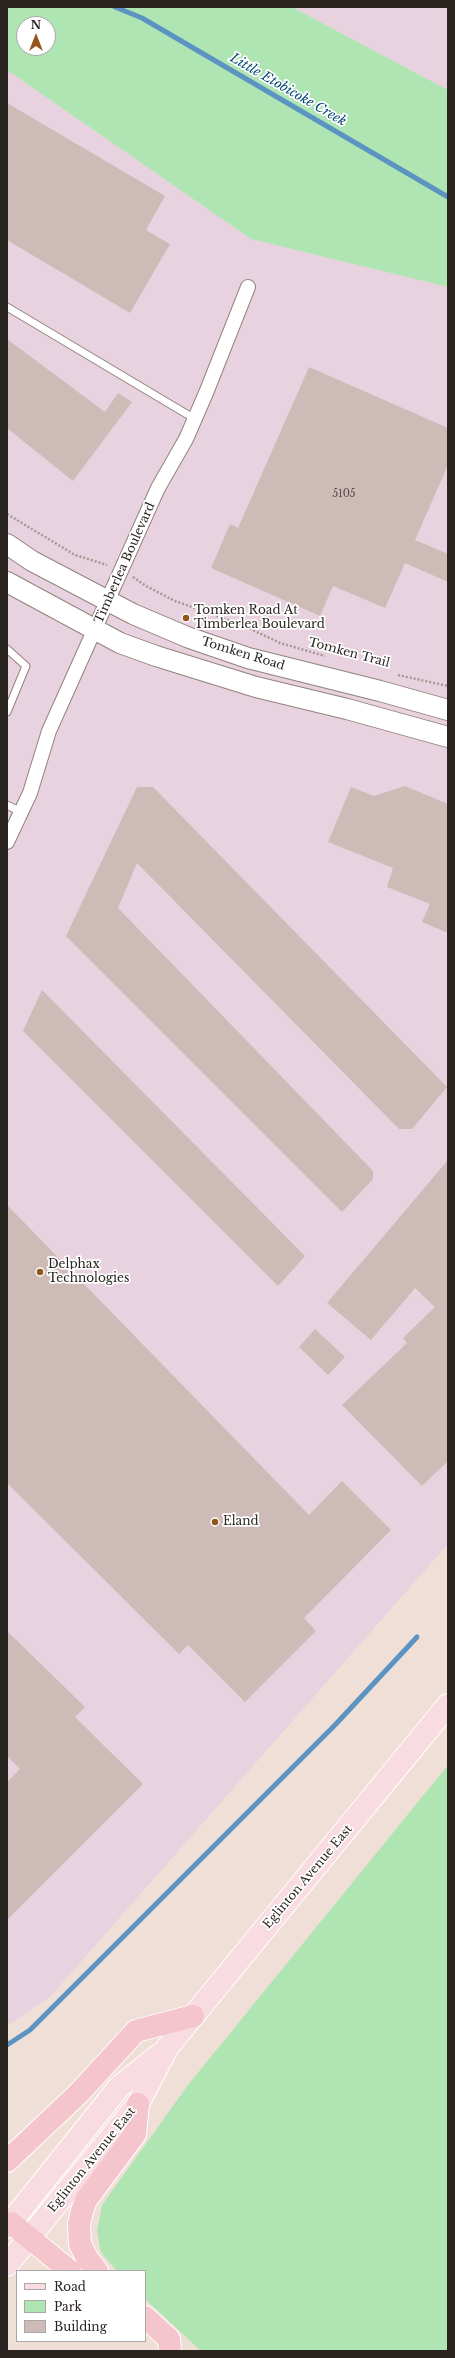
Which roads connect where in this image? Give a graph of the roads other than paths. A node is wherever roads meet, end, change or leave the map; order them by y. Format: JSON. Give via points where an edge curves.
{"nodes":[{"id":1,"x":248,"y":288,"type":"dead end"},
{"id":2,"x":7,"y":307,"type":"edge"},
{"id":3,"x":195,"y":419,"type":"junction"},
{"id":4,"x":7,"y":544,"type":"edge"},
{"id":5,"x":7,"y":582,"type":"edge"},
{"id":6,"x":108,"y":601,"type":"junction"},
{"id":7,"x":96,"y":630,"type":"junction"},
{"id":8,"x":7,"y":649,"type":"edge"},
{"id":9,"x":448,"y":710,"type":"edge"},
{"id":10,"x":7,"y":712,"type":"edge"},
{"id":11,"x":448,"y":736,"type":"edge"},
{"id":12,"x":7,"y":804,"type":"edge"},
{"id":13,"x":21,"y":812,"type":"junction"},
{"id":14,"x":7,"y":842,"type":"edge"},
{"id":15,"x":448,"y":1705,"type":"edge"},
{"id":16,"x":193,"y":2016,"type":"junction"},
{"id":17,"x":167,"y":2048,"type":"junction"},
{"id":18,"x":138,"y":2104,"type":"junction"},
{"id":19,"x":7,"y":2161,"type":"edge"},
{"id":20,"x":9,"y":2225,"type":"edge"},
{"id":21,"x":29,"y":2238,"type":"junction"},
{"id":22,"x":7,"y":2265,"type":"edge"},
{"id":23,"x":69,"y":2270,"type":"edge"},
{"id":24,"x":96,"y":2270,"type":"edge"},
{"id":25,"x":146,"y":2318,"type":"edge"},
{"id":26,"x":146,"y":2337,"type":"edge"},
{"id":27,"x":162,"y":2351,"type":"edge"},
{"id":28,"x":170,"y":2351,"type":"edge"}],
"edges":[{"from":1,"to":3,"type":"street","name":"Timberlea Boulevard"},
{"from":2,"to":3,"type":"lane"},
{"from":3,"to":6,"type":"street","name":"Timberlea Boulevard","via":[[158,488]]},
{"from":4,"to":6,"type":"main road","name":"Tomken Road","via":[[32,561]]},
{"from":5,"to":7,"type":"main road"},
{"from":6,"to":7,"type":"street","name":"Timberlea Boulevard"},
{"from":6,"to":9,"type":"main road","name":"Tomken Road","via":[[187,637],[248,658]]},
{"from":7,"to":11,"type":"main road","via":[[120,643],[191,668]]},
{"from":7,"to":13,"type":"street","name":"Timberlea Boulevard","via":[[49,731],[30,793]]},
{"from":8,"to":10,"type":"lane","via":[[26,666]]},
{"from":12,"to":13,"type":"lane"},
{"from":13,"to":14,"type":"street","name":"Timberlea Boulevard"},
{"from":15,"to":16,"type":"main road","name":"Eglinton Avenue East"},
{"from":16,"to":17,"type":"main road","name":"Eglinton Avenue East"},
{"from":16,"to":19,"type":"highway","via":[[136,2031],[79,2093]]},
{"from":17,"to":18,"type":"main road","name":"Eglinton Avenue East"},
{"from":17,"to":20,"type":"main road","name":"Eglinton Avenue East","via":[[119,2087]]},
{"from":18,"to":21,"type":"main road","name":"Eglinton Avenue East"},
{"from":18,"to":24,"type":"highway","via":[[135,2134],[86,2200],[82,2211],[79,2224],[80,2244]]},
{"from":20,"to":21,"type":"highway"},
{"from":21,"to":22,"type":"main road","name":"Eglinton Avenue East"},
{"from":21,"to":23,"type":"highway"},
{"from":25,"to":28,"type":"highway","via":[[169,2339]]},
{"from":26,"to":27,"type":"highway"}]}
